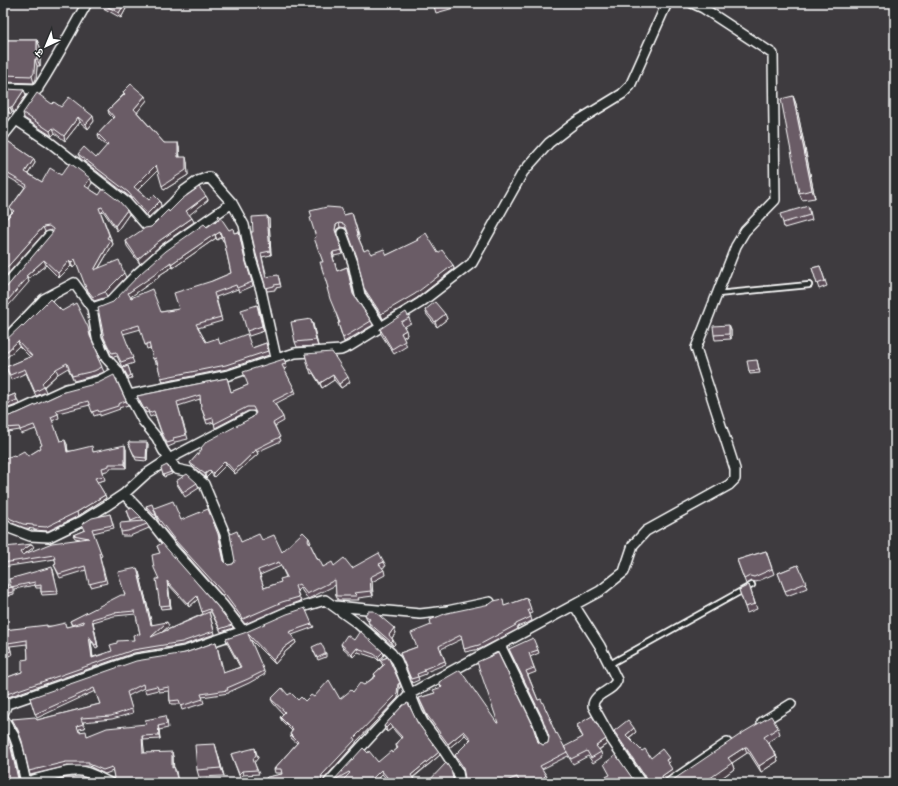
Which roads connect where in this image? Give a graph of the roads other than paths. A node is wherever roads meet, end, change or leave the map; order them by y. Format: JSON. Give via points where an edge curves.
{"nodes":[{"id":1,"x":87,"y":3,"type":"edge"},
{"id":2,"x":667,"y":3,"type":"edge"},
{"id":3,"x":692,"y":3,"type":"edge"},
{"id":4,"x":3,"y":88,"type":"edge"},
{"id":5,"x":38,"y":89,"type":"junction"},
{"id":6,"x":16,"y":120,"type":"junction"},
{"id":7,"x":3,"y":136,"type":"edge"},
{"id":8,"x":232,"y":203,"type":"junction"},
{"id":9,"x":342,"y":233,"type":"dead end"},
{"id":10,"x":49,"y":236,"type":"edge"},
{"id":11,"x":809,"y":285,"type":"dead end"},
{"id":12,"x":3,"y":288,"type":"edge"},
{"id":13,"x":717,"y":294,"type":"junction"},
{"id":14,"x":92,"y":308,"type":"junction"},
{"id":15,"x":381,"y":327,"type":"junction"},
{"id":16,"x":3,"y":342,"type":"edge"},
{"id":17,"x":276,"y":358,"type":"junction"},
{"id":18,"x":118,"y":371,"type":"junction"},
{"id":19,"x":129,"y":395,"type":"junction"},
{"id":20,"x":3,"y":416,"type":"edge"},
{"id":21,"x":251,"y":416,"type":"edge"},
{"id":22,"x":169,"y":459,"type":"junction"},
{"id":23,"x":124,"y":494,"type":"junction"},
{"id":24,"x":3,"y":523,"type":"edge"},
{"id":25,"x":231,"y":564,"type":"edge"},
{"id":26,"x":752,"y":585,"type":"dead end"},
{"id":27,"x":490,"y":602,"type":"edge"},
{"id":28,"x":334,"y":605,"type":"junction"},
{"id":29,"x":574,"y":605,"type":"junction"},
{"id":30,"x":243,"y":631,"type":"junction"},
{"id":31,"x":500,"y":645,"type":"junction"},
{"id":32,"x":610,"y":664,"type":"junction"},
{"id":33,"x":411,"y":693,"type":"junction"},
{"id":34,"x":5,"y":700,"type":"edge"},
{"id":35,"x":791,"y":704,"type":"dead end"},
{"id":36,"x":3,"y":714,"type":"edge"},
{"id":37,"x":3,"y":718,"type":"edge"},
{"id":38,"x":755,"y":726,"type":"edge"},
{"id":39,"x":736,"y":737,"type":"edge"},
{"id":40,"x":545,"y":743,"type":"edge"},
{"id":41,"x":26,"y":783,"type":"edge"},
{"id":42,"x":110,"y":783,"type":"edge"},
{"id":43,"x":328,"y":783,"type":"edge"},
{"id":44,"x":460,"y":783,"type":"edge"},
{"id":45,"x":641,"y":783,"type":"edge"},
{"id":46,"x":669,"y":783,"type":"edge"}],
"edges":[{"from":1,"to":5,"type":"street"},
{"from":2,"to":15,"type":"street","via":[[630,86],[549,143],[523,172],[472,263]]},
{"from":3,"to":13,"type":"street","via":[[773,54],[775,200],[745,231],[736,246]]},
{"from":4,"to":5,"type":"street"},
{"from":5,"to":6,"type":"street"},
{"from":6,"to":7,"type":"street"},
{"from":6,"to":8,"type":"street","via":[[48,141],[126,202],[148,227],[184,191],[209,177]]},
{"from":8,"to":14,"type":"street","via":[[164,250],[110,302]]},
{"from":8,"to":17,"type":"street","via":[[244,225]]},
{"from":9,"to":15,"type":"street","via":[[353,263],[360,294]]},
{"from":10,"to":12,"type":"street"},
{"from":11,"to":13,"type":"lane"},
{"from":13,"to":29,"type":"street","via":[[696,348],[735,469],[735,479],[729,485],[646,531],[633,545],[624,572],[600,591]]},
{"from":14,"to":16,"type":"street","via":[[74,283],[44,299]]},
{"from":14,"to":18,"type":"street","via":[[97,338],[106,358]]},
{"from":15,"to":17,"type":"street","via":[[341,350],[295,353]]},
{"from":17,"to":19,"type":"street","via":[[229,375]]},
{"from":18,"to":19,"type":"street"},
{"from":18,"to":20,"type":"street","via":[[98,381],[66,389]]},
{"from":19,"to":22,"type":"street","via":[[143,422],[157,438]]},
{"from":21,"to":22,"type":"street"},
{"from":22,"to":23,"type":"street","via":[[146,474]]},
{"from":22,"to":25,"type":"street","via":[[176,469],[190,472],[204,484],[225,534]]},
{"from":23,"to":24,"type":"street","via":[[82,521],[49,537],[30,536]]},
{"from":23,"to":30,"type":"street","via":[[152,523]]},
{"from":26,"to":32,"type":"lane"},
{"from":27,"to":28,"type":"street","via":[[420,614]]},
{"from":28,"to":30,"type":"street","via":[[325,600],[286,612]]},
{"from":28,"to":33,"type":"street","via":[[391,653]]},
{"from":29,"to":31,"type":"street"},
{"from":29,"to":32,"type":"street"},
{"from":30,"to":34,"type":"street","via":[[185,651],[136,659]]},
{"from":31,"to":33,"type":"street"},
{"from":31,"to":40,"type":"street"},
{"from":32,"to":45,"type":"street","via":[[617,683],[595,699],[593,706]]},
{"from":33,"to":43,"type":"street"},
{"from":33,"to":44,"type":"street","via":[[423,722],[458,772]]},
{"from":34,"to":36,"type":"street"},
{"from":35,"to":38,"type":"street"},
{"from":37,"to":41,"type":"street","via":[[18,747]]},
{"from":39,"to":46,"type":"street"},
{"from":41,"to":42,"type":"street","via":[[80,771]]}]}
